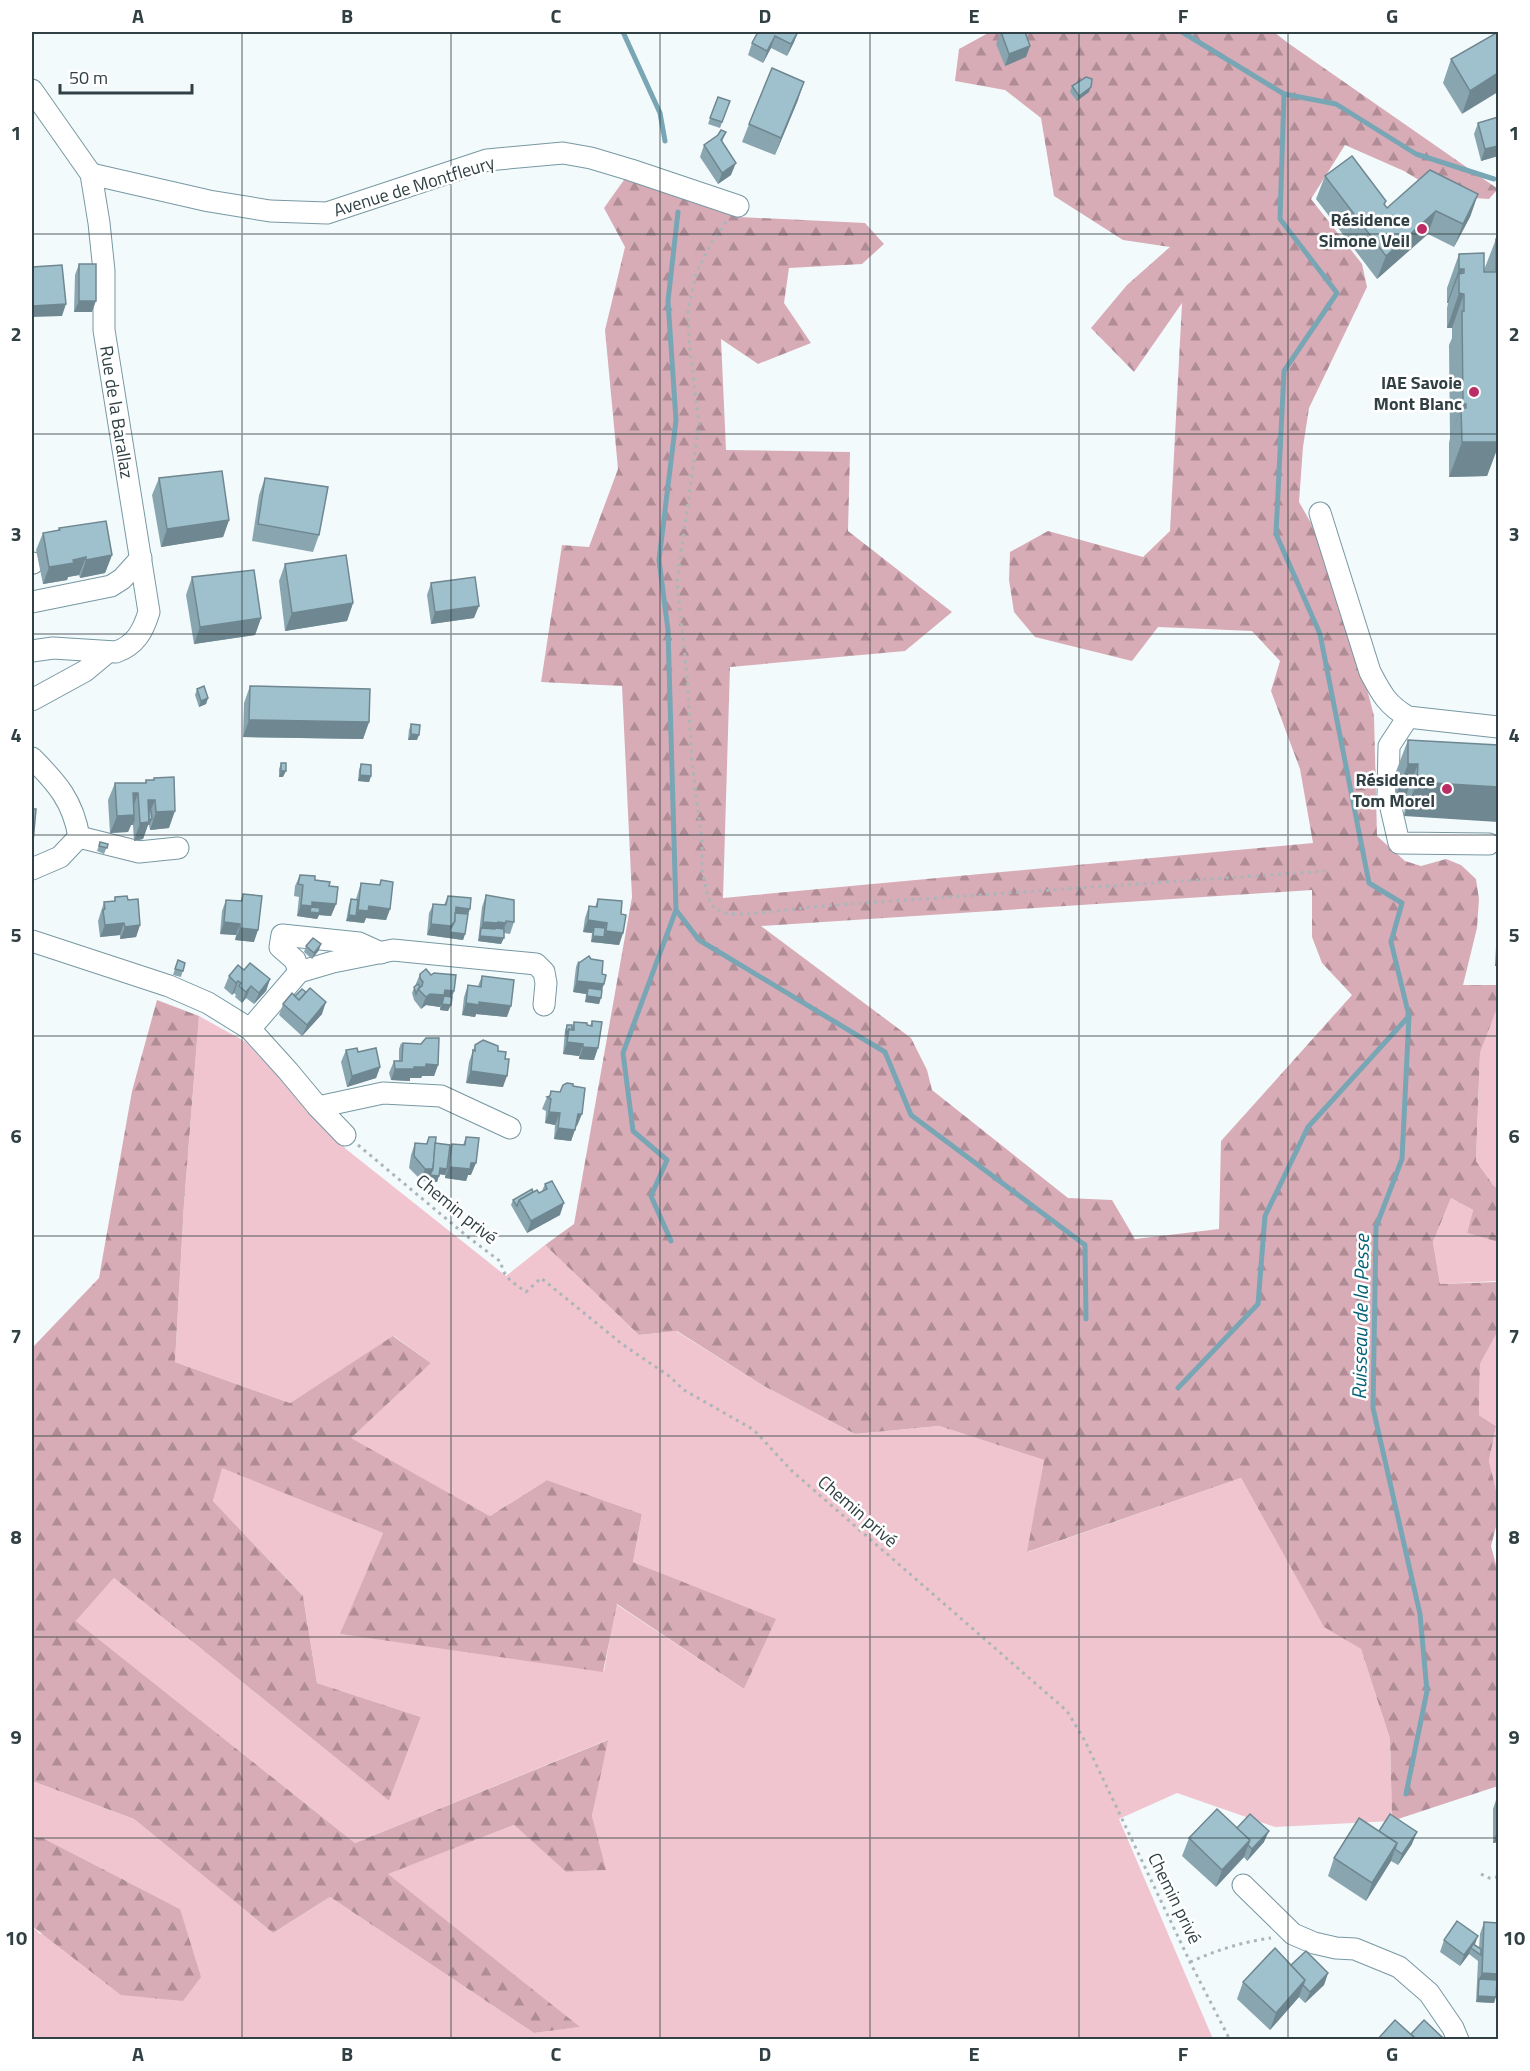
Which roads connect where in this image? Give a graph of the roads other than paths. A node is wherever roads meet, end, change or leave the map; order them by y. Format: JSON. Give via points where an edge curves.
{"nodes":[{"id":1,"x":32,"y":90,"type":"edge"},
{"id":2,"x":91,"y":174,"type":"junction"},
{"id":3,"x":738,"y":206,"type":"road end"},
{"id":4,"x":1320,"y":513,"type":"dead end"},
{"id":5,"x":141,"y":558,"type":"junction"},
{"id":6,"x":32,"y":602,"type":"edge"},
{"id":7,"x":32,"y":651,"type":"edge"},
{"id":8,"x":108,"y":652,"type":"junction"},
{"id":9,"x":32,"y":700,"type":"edge"},
{"id":10,"x":1408,"y":717,"type":"junction"},
{"id":11,"x":1498,"y":727,"type":"edge"},
{"id":12,"x":32,"y":758,"type":"edge"},
{"id":13,"x":80,"y":837,"type":"junction"},
{"id":14,"x":1489,"y":844,"type":"dead end"},
{"id":15,"x":178,"y":848,"type":"dead end"},
{"id":16,"x":32,"y":869,"type":"edge"},
{"id":17,"x":32,"y":941,"type":"edge"},
{"id":18,"x":381,"y":953,"type":"junction"},
{"id":19,"x":299,"y":972,"type":"junction"},
{"id":20,"x":544,"y":1005,"type":"dead end"},
{"id":21,"x":250,"y":1029,"type":"junction"},
{"id":22,"x":318,"y":1107,"type":"junction"},
{"id":23,"x":510,"y":1128,"type":"dead end"},
{"id":24,"x":345,"y":1135,"type":"road end"},
{"id":25,"x":1243,"y":1885,"type":"dead end"},
{"id":26,"x":1458,"y":2040,"type":"edge"}],
"edges":[{"from":1,"to":2,"type":"street","name":"Rue de la Barallaz"},
{"from":2,"to":3,"type":"street","name":"Avenue de Montfleury","via":[[270,211],[327,213],[487,160],[563,153],[631,170]]},
{"from":2,"to":5,"type":"street","name":"Rue de la Barallaz","via":[[104,271],[104,330]]},
{"from":4,"to":10,"type":"street","via":[[1370,672],[1395,710]]},
{"from":5,"to":6,"type":"street","via":[[111,586]]},
{"from":5,"to":8,"type":"street","name":"Rue de la Barallaz","via":[[149,612],[144,630],[125,649]]},
{"from":7,"to":8,"type":"street","name":"Rue de la Barallaz","via":[[53,648]]},
{"from":8,"to":9,"type":"street","via":[[85,671]]},
{"from":10,"to":11,"type":"street"},
{"from":10,"to":14,"type":"street","via":[[1389,746],[1388,795],[1399,843]]},
{"from":12,"to":13,"type":"street","via":[[64,794],[76,816]]},
{"from":13,"to":15,"type":"street","via":[[139,852]]},
{"from":13,"to":16,"type":"street","via":[[60,857]]},
{"from":17,"to":21,"type":"street","via":[[169,986],[208,1003]]},
{"from":18,"to":19,"type":"street"},
{"from":18,"to":19,"type":"street","via":[[359,943],[282,935],[280,948],[295,960]]},
{"from":18,"to":20,"type":"street","via":[[393,950],[536,964],[544,972]]},
{"from":19,"to":21,"type":"street"},
{"from":21,"to":22,"type":"street"},
{"from":22,"to":23,"type":"street","via":[[383,1093],[441,1096]]},
{"from":22,"to":24,"type":"street"},
{"from":25,"to":26,"type":"street","via":[[1293,1934],[1314,1943],[1355,1949],[1399,1966],[1429,1993]]}]}
